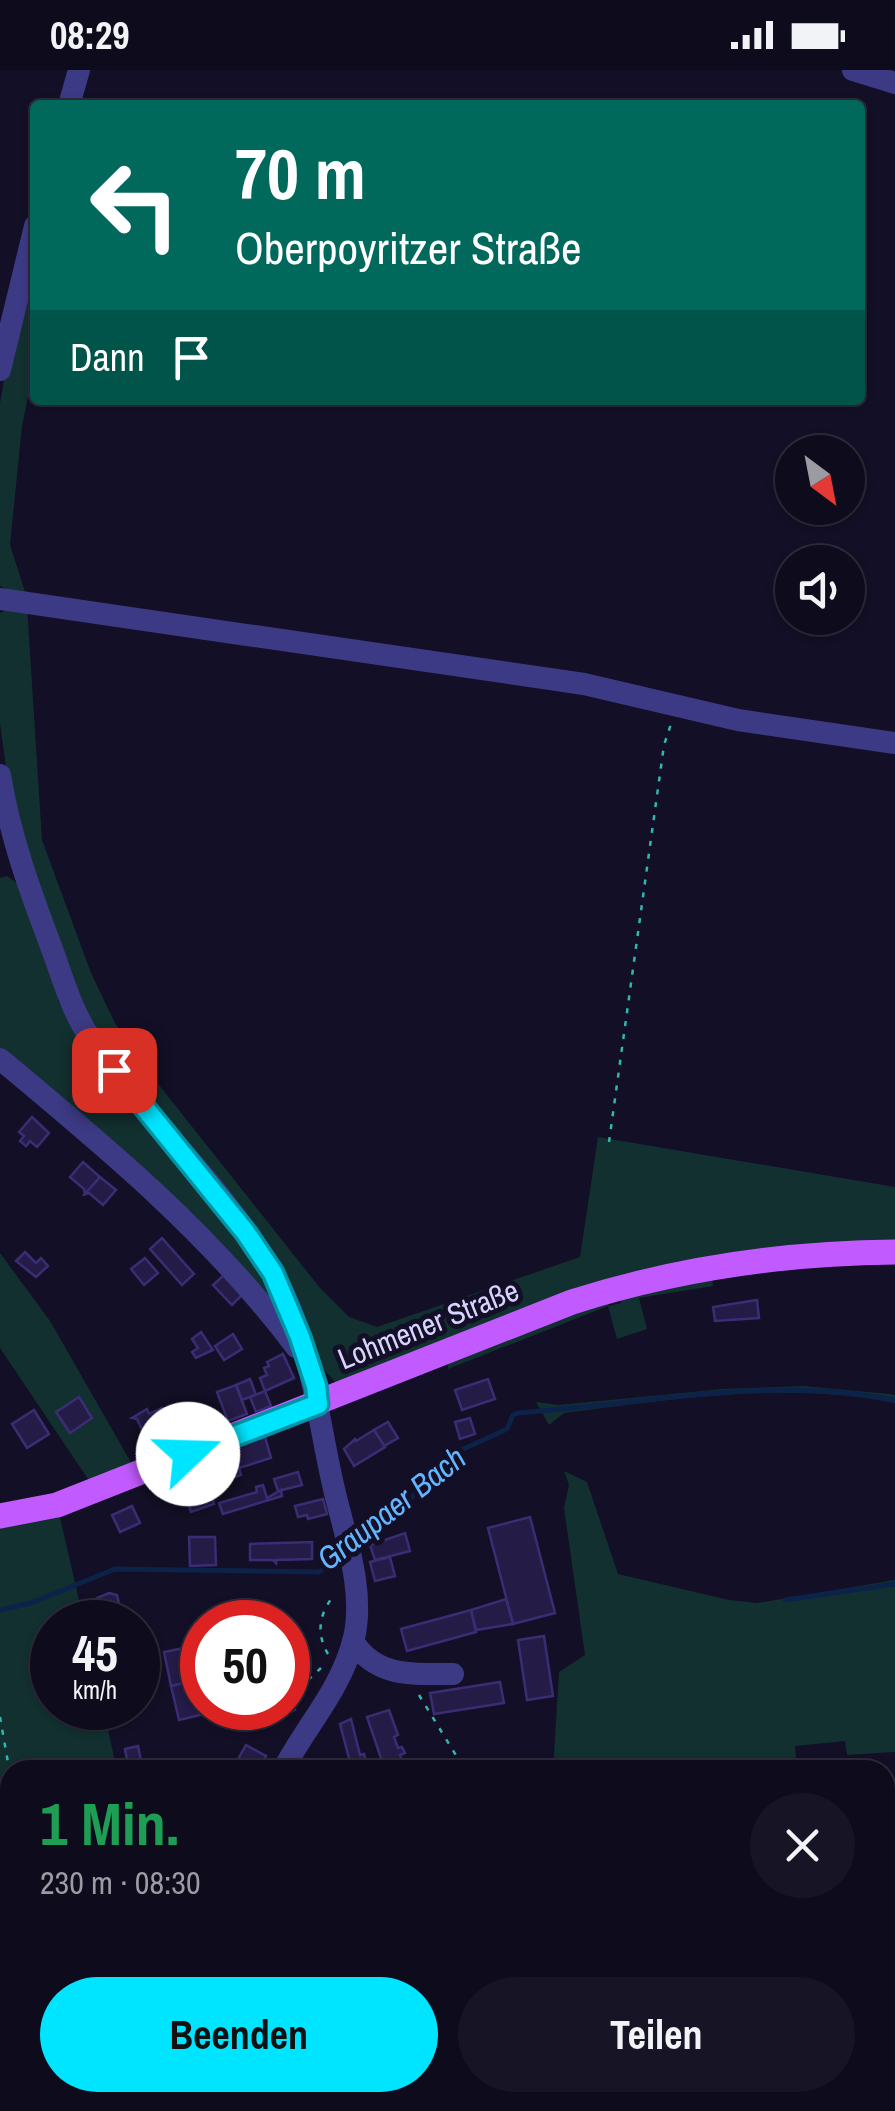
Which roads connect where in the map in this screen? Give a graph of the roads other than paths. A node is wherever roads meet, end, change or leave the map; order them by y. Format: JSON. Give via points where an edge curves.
{"nodes":[{"id":1,"x":79,"y":70,"type":"edge"},
{"id":2,"x":853,"y":70,"type":"edge"},
{"id":3,"x":895,"y":83,"type":"edge"},
{"id":4,"x":70,"y":100,"type":"edge"},
{"id":5,"x":30,"y":247,"type":"edge"},
{"id":6,"x":0,"y":370,"type":"edge"},
{"id":7,"x":0,"y":599,"type":"edge"},
{"id":8,"x":895,"y":743,"type":"edge"},
{"id":9,"x":0,"y":775,"type":"edge"},
{"id":10,"x":0,"y":1059,"type":"edge"},
{"id":11,"x":895,"y":1252,"type":"edge"},
{"id":12,"x":307,"y":1362,"type":"junction"},
{"id":13,"x":318,"y":1404,"type":"junction"},
{"id":14,"x":0,"y":1516,"type":"edge"},
{"id":15,"x":353,"y":1642,"type":"junction"},
{"id":16,"x":453,"y":1674,"type":"dead end"},
{"id":17,"x":288,"y":1760,"type":"edge"}],
"edges":[{"from":1,"to":4,"type":"street"},
{"from":2,"to":3,"type":"street"},
{"from":5,"to":6,"type":"street"},
{"from":7,"to":8,"type":"street","via":[[584,684],[686,709]]},
{"from":9,"to":12,"type":"street","via":[[19,862],[72,1005],[255,1246],[290,1308]]},
{"from":10,"to":12,"type":"street","via":[[217,1252]]},
{"from":11,"to":13,"type":"main road","name":"Lohmener Straße","via":[[802,1256],[634,1283]]},
{"from":12,"to":13,"type":"street"},
{"from":13,"to":14,"type":"main road","name":"Lohmener Straße","via":[[56,1505]]},
{"from":13,"to":15,"type":"street","via":[[358,1606]]},
{"from":15,"to":16,"type":"street","via":[[386,1670]]},
{"from":15,"to":17,"type":"street","via":[[328,1702]]}]}
